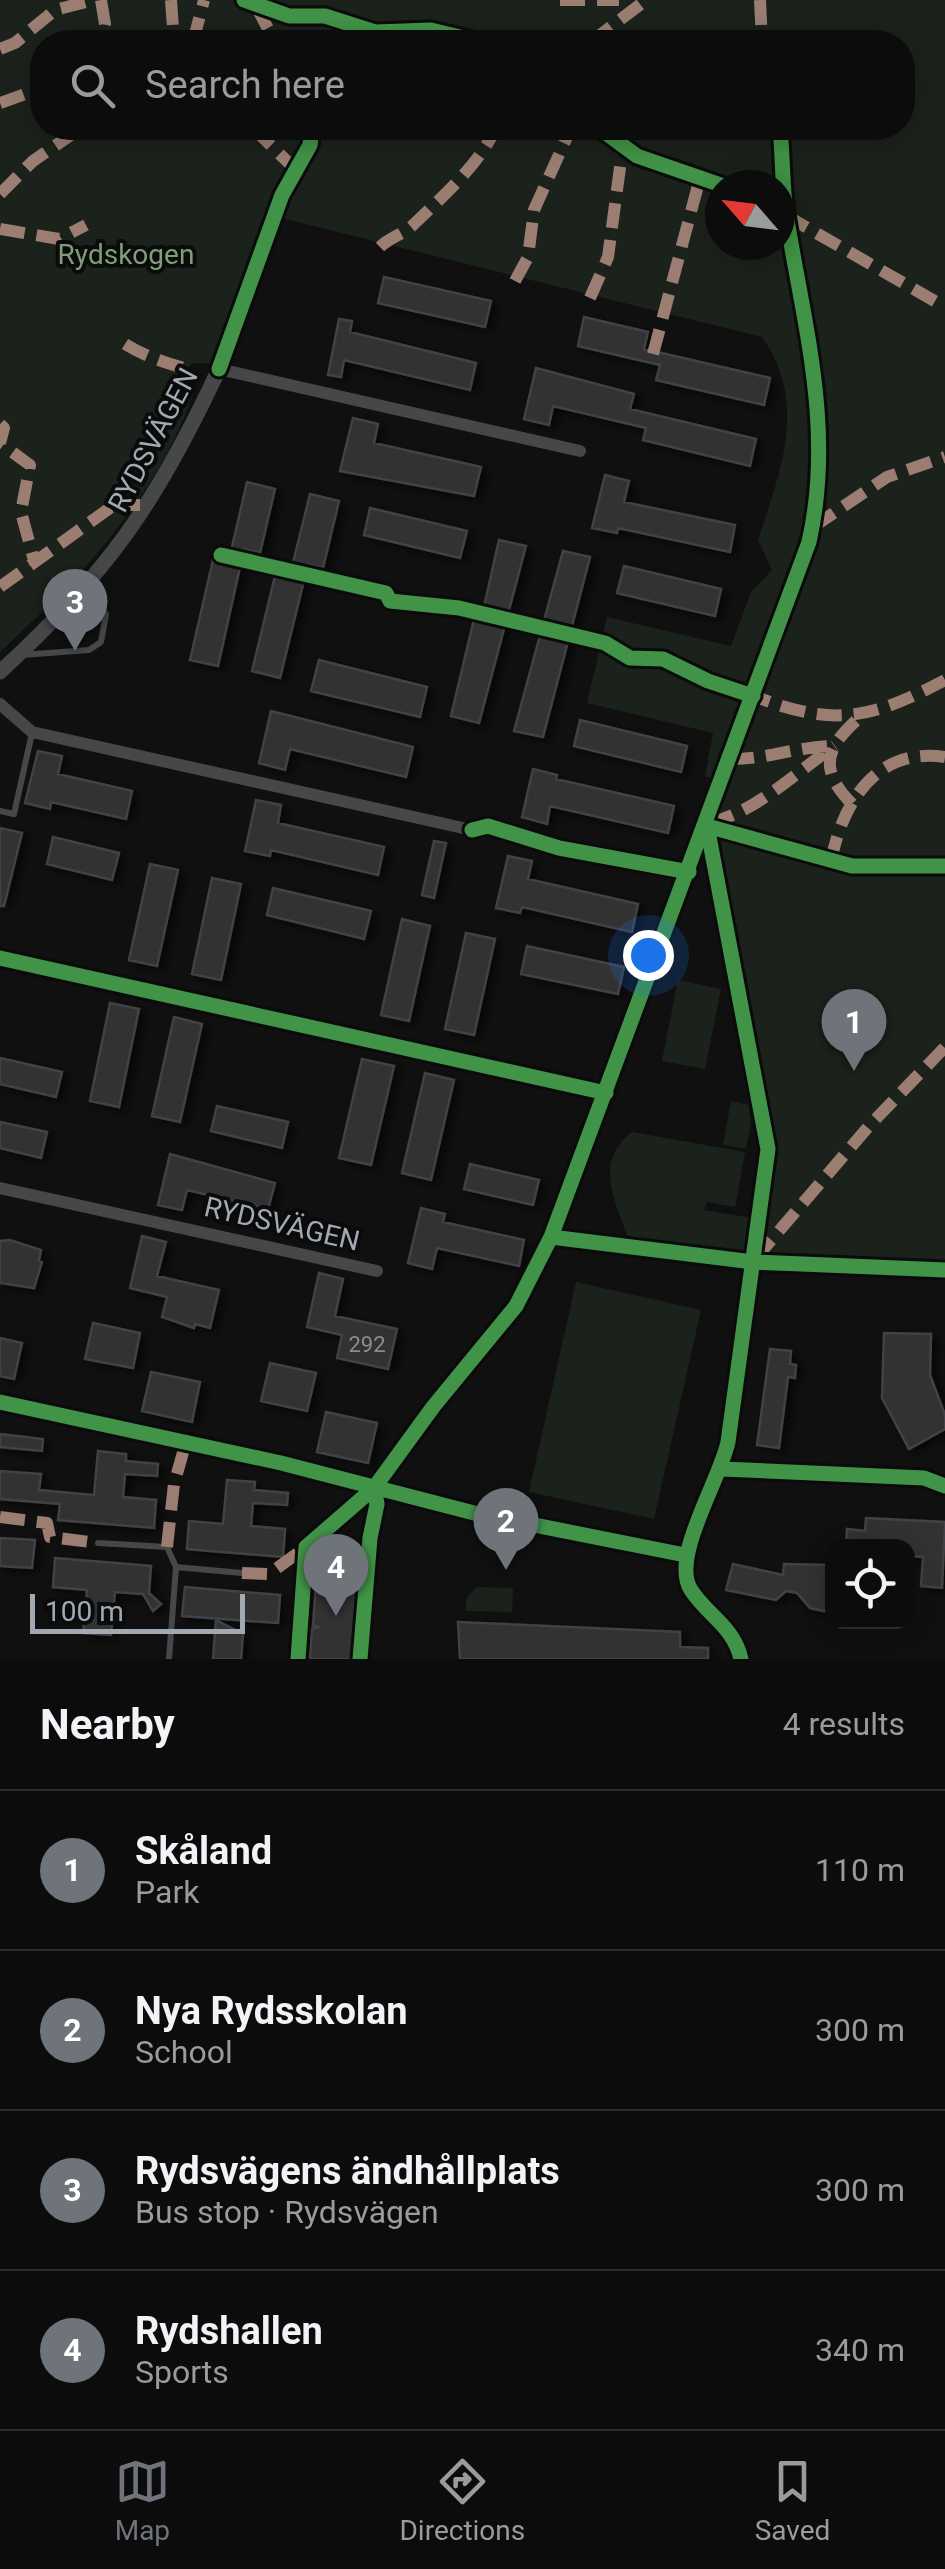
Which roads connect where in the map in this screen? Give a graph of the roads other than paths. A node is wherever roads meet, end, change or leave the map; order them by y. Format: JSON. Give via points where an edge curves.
{"nodes":[{"id":1,"x":219,"y":370,"type":"joint"},
{"id":2,"x":580,"y":451,"type":"dead end"},
{"id":3,"x":84,"y":591,"type":"junction"},
{"id":4,"x":19,"y":655,"type":"junction"},
{"id":5,"x":0,"y":672,"type":"edge"},
{"id":6,"x":0,"y":704,"type":"edge"},
{"id":7,"x":32,"y":732,"type":"junction"},
{"id":8,"x":0,"y":812,"type":"edge"},
{"id":9,"x":472,"y":830,"type":"dead end"},
{"id":10,"x":0,"y":1188,"type":"edge"},
{"id":11,"x":377,"y":1271,"type":"dead end"},
{"id":12,"x":98,"y":1543,"type":"dead end"},
{"id":13,"x":176,"y":1568,"type":"junction"},
{"id":14,"x":242,"y":1573,"type":"dead end"},
{"id":15,"x":169,"y":1659,"type":"edge"}],
"edges":[{"from":1,"to":2,"type":"street","name":"RYDSVÄGEN"},
{"from":1,"to":3,"type":"street","name":"RYDSVÄGEN","via":[[154,499]]},
{"from":3,"to":4,"type":"street","name":"RYDSVÄGEN"},
{"from":3,"to":4,"type":"lane","via":[[106,614],[101,642],[89,650]]},
{"from":4,"to":5,"type":"street","name":"RYDSVÄGEN"},
{"from":6,"to":7,"type":"street"},
{"from":7,"to":8,"type":"lane","via":[[14,814]]},
{"from":7,"to":9,"type":"street"},
{"from":10,"to":11,"type":"street","name":"RYDSVÄGEN"},
{"from":12,"to":13,"type":"lane","via":[[167,1548]]},
{"from":13,"to":14,"type":"lane"},
{"from":13,"to":15,"type":"lane"}]}
